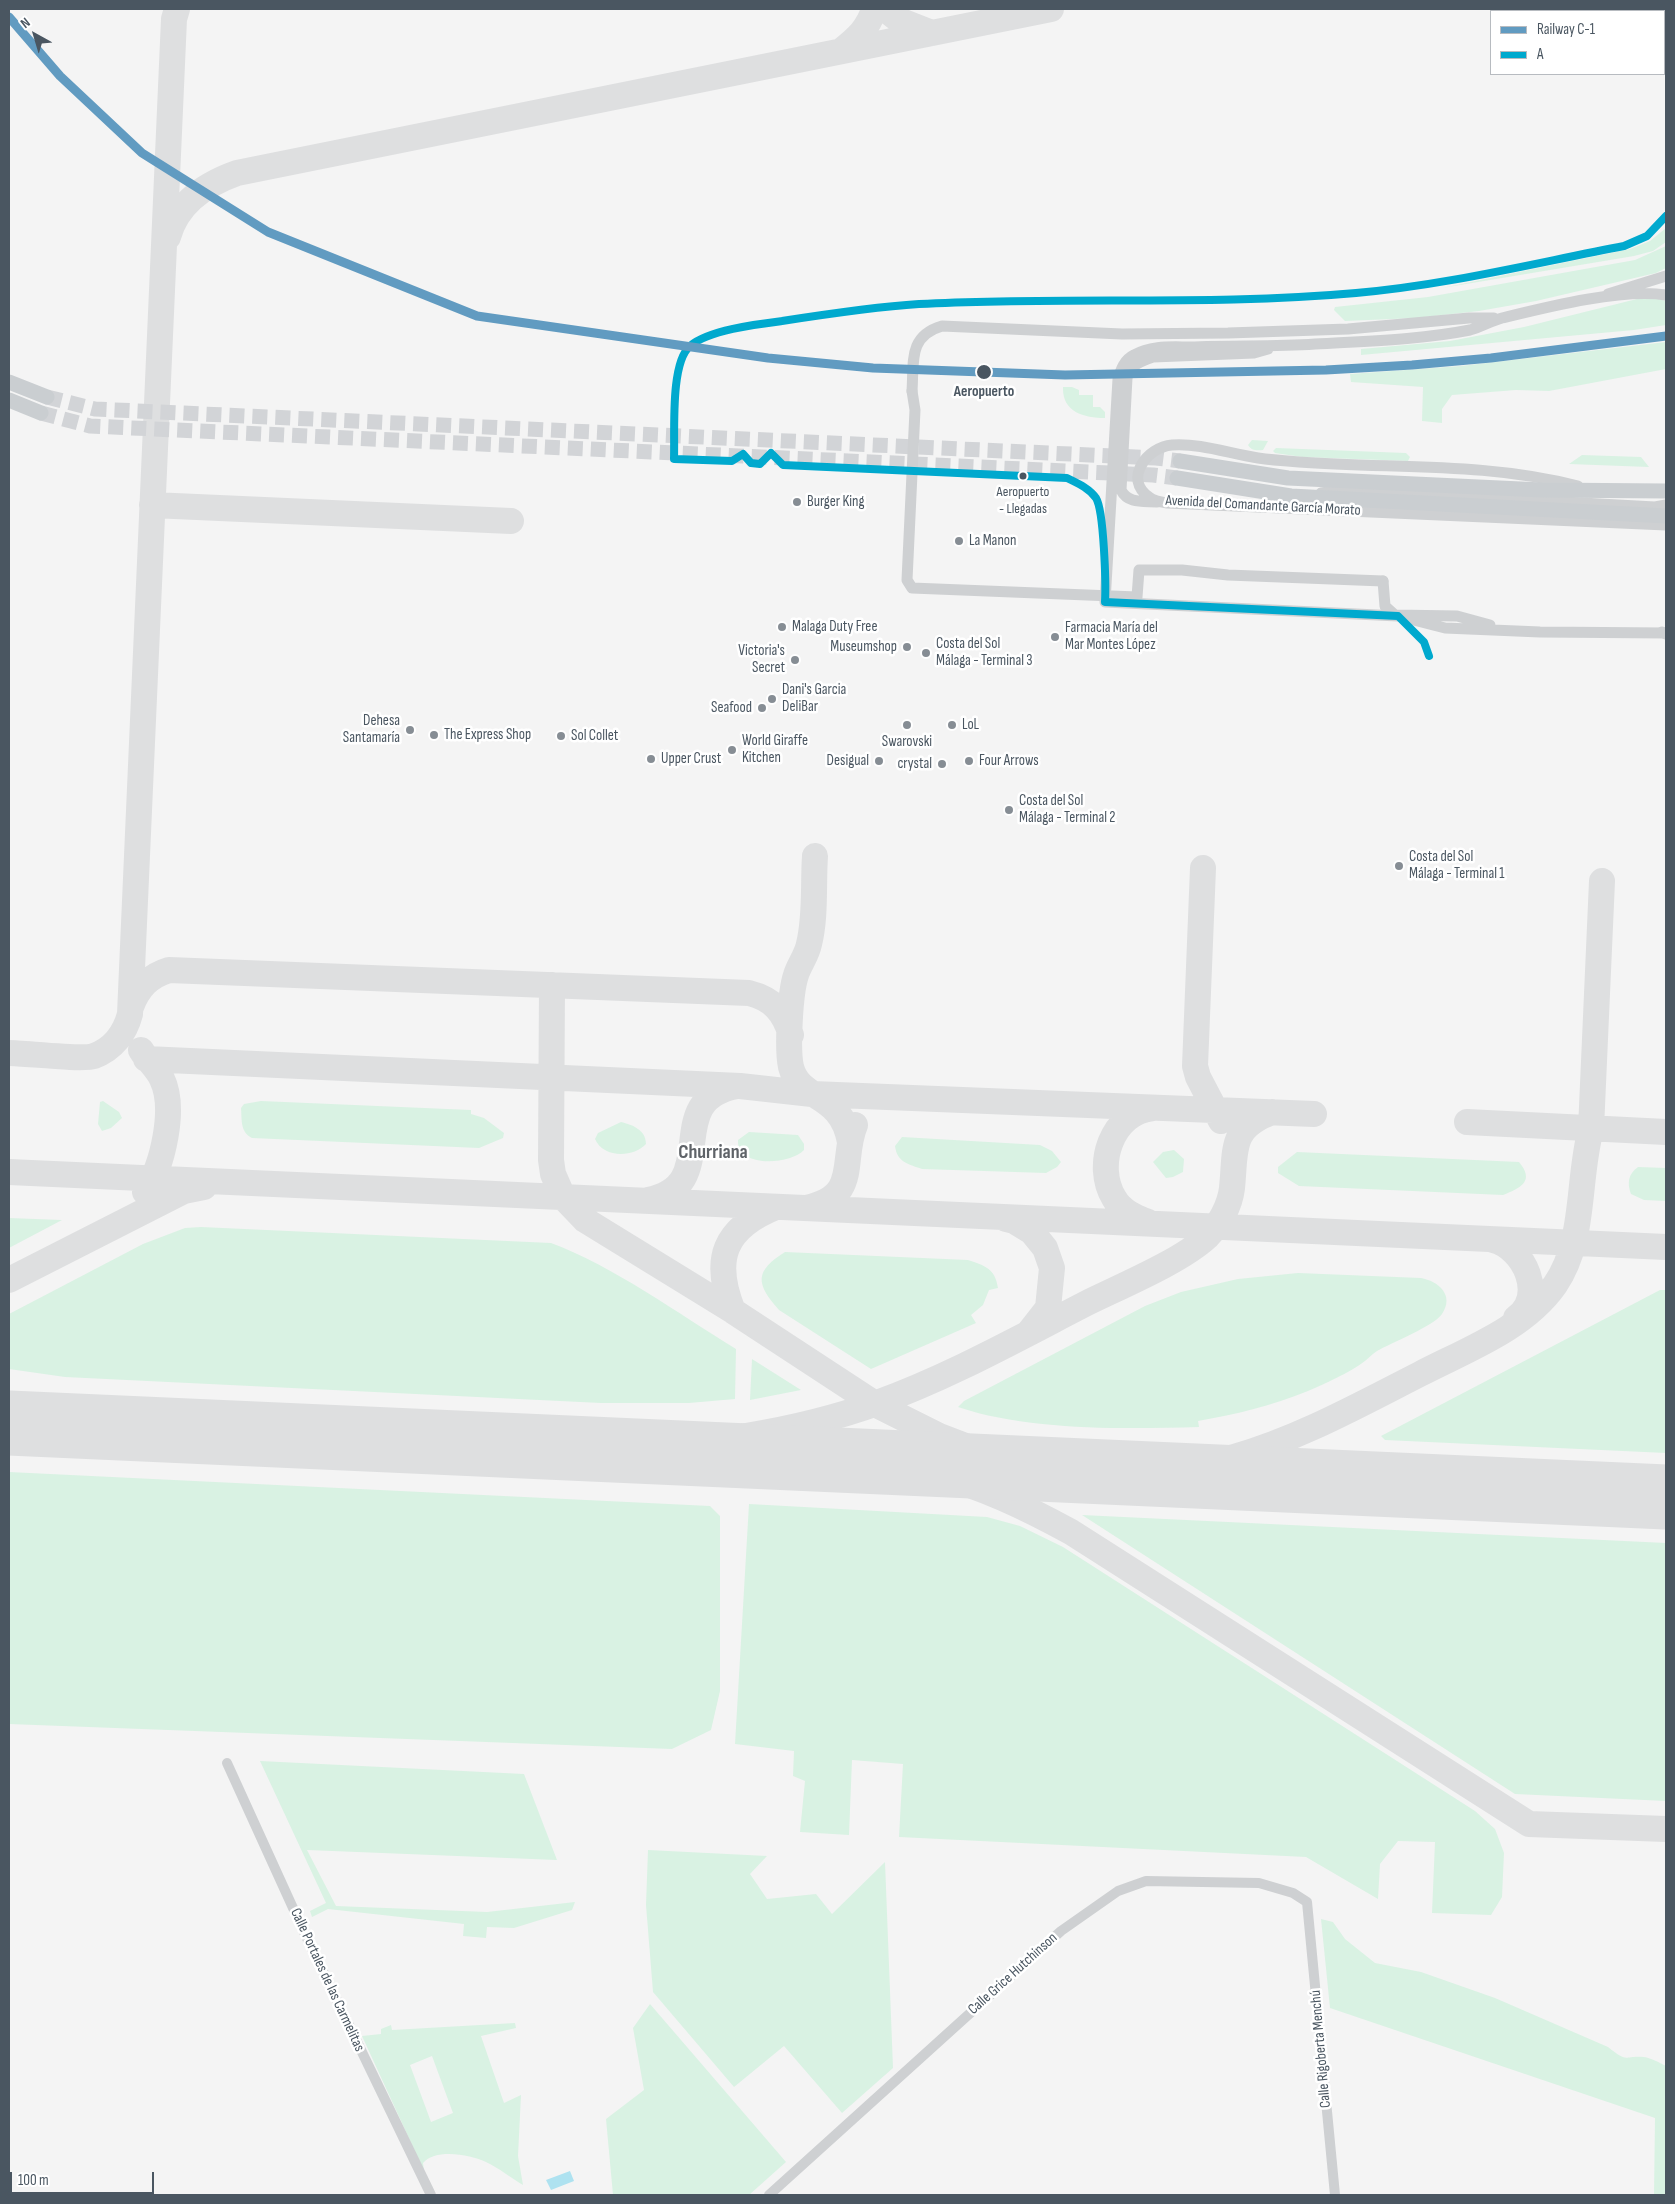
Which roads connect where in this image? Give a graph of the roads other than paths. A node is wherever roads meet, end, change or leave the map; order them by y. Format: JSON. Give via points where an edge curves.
{"nodes":[{"id":1,"x":1666,"y":276,"type":"edge"},
{"id":2,"x":1666,"y":295,"type":"edge"},
{"id":3,"x":1599,"y":297,"type":"junction"},
{"id":4,"x":1501,"y":318,"type":"junction"},
{"id":5,"x":1280,"y":346,"type":"junction"},
{"id":6,"x":9,"y":382,"type":"edge"},
{"id":7,"x":47,"y":396,"type":"tunnel mouth"},
{"id":8,"x":9,"y":400,"type":"edge"},
{"id":9,"x":41,"y":413,"type":"tunnel mouth"},
{"id":10,"x":1180,"y":461,"type":"tunnel mouth"},
{"id":11,"x":1178,"y":478,"type":"tunnel mouth"},
{"id":12,"x":1591,"y":490,"type":"junction"},
{"id":13,"x":1666,"y":491,"type":"edge"},
{"id":14,"x":1291,"y":496,"type":"junction"},
{"id":15,"x":1167,"y":503,"type":"junction"},
{"id":16,"x":1666,"y":504,"type":"edge"},
{"id":17,"x":1666,"y":516,"type":"edge"},
{"id":18,"x":1666,"y":525,"type":"edge"},
{"id":19,"x":1665,"y":633,"type":"edge"},
{"id":20,"x":227,"y":1763,"type":"dead end"},
{"id":21,"x":1307,"y":1902,"type":"joint"},
{"id":22,"x":431,"y":2195,"type":"edge"},
{"id":23,"x":769,"y":2195,"type":"edge"},
{"id":24,"x":1335,"y":2195,"type":"edge"}],
"edges":[{"from":1,"to":3,"type":"street"},
{"from":2,"to":3,"type":"street"},
{"from":3,"to":4,"type":"street"},
{"from":4,"to":5,"type":"street","via":[[1471,329],[1426,336]]},
{"from":4,"to":19,"type":"street","bridge":true,"via":[[1348,329],[1122,334],[942,326],[930,330],[917,344],[914,355],[912,391],[915,410],[907,580],[912,588],[1138,597],[1139,570],[1383,581],[1385,606],[1395,615],[1457,616],[1486,625]]},
{"from":5,"to":15,"type":"street","via":[[1254,353],[1153,357],[1131,368],[1127,378],[1121,490],[1133,501]]},
{"from":5,"to":19,"type":"street","via":[[1157,348],[1134,355],[1120,369],[1105,602],[1398,616],[1445,628]]},
{"from":6,"to":7,"type":"main road"},
{"from":8,"to":9,"type":"main road"},
{"from":10,"to":12,"type":"main road","name":"Avenida del Comandante García Morato","via":[[1288,478]]},
{"from":11,"to":14,"type":"main road","name":"Avenida del Comandante García Morato"},
{"from":12,"to":13,"type":"main road","name":"Avenida del Comandante García Morato"},
{"from":12,"to":15,"type":"street","name":"Avenida del Comandante García Morato","via":[[1543,477],[1492,470],[1302,462],[1174,445],[1149,455],[1138,469],[1137,476],[1143,492],[1151,499]]},
{"from":14,"to":16,"type":"street","name":"Avenida del Comandante García Morato","via":[[1342,490],[1655,507]]},
{"from":14,"to":17,"type":"main road","name":"Avenida del Comandante García Morato"},
{"from":15,"to":18,"type":"street","name":"Avenida del Comandante García Morato"},
{"from":20,"to":22,"type":"street","name":"Calle Portales de las Carmelitas","via":[[303,1930]]},
{"from":21,"to":23,"type":"street","name":"Calle Grice Hutchinson","via":[[1293,1893],[1258,1883],[1146,1881],[1118,1891],[1061,1932]]},
{"from":21,"to":24,"type":"street","name":"Calle Rigoberta Menchú"}]}
